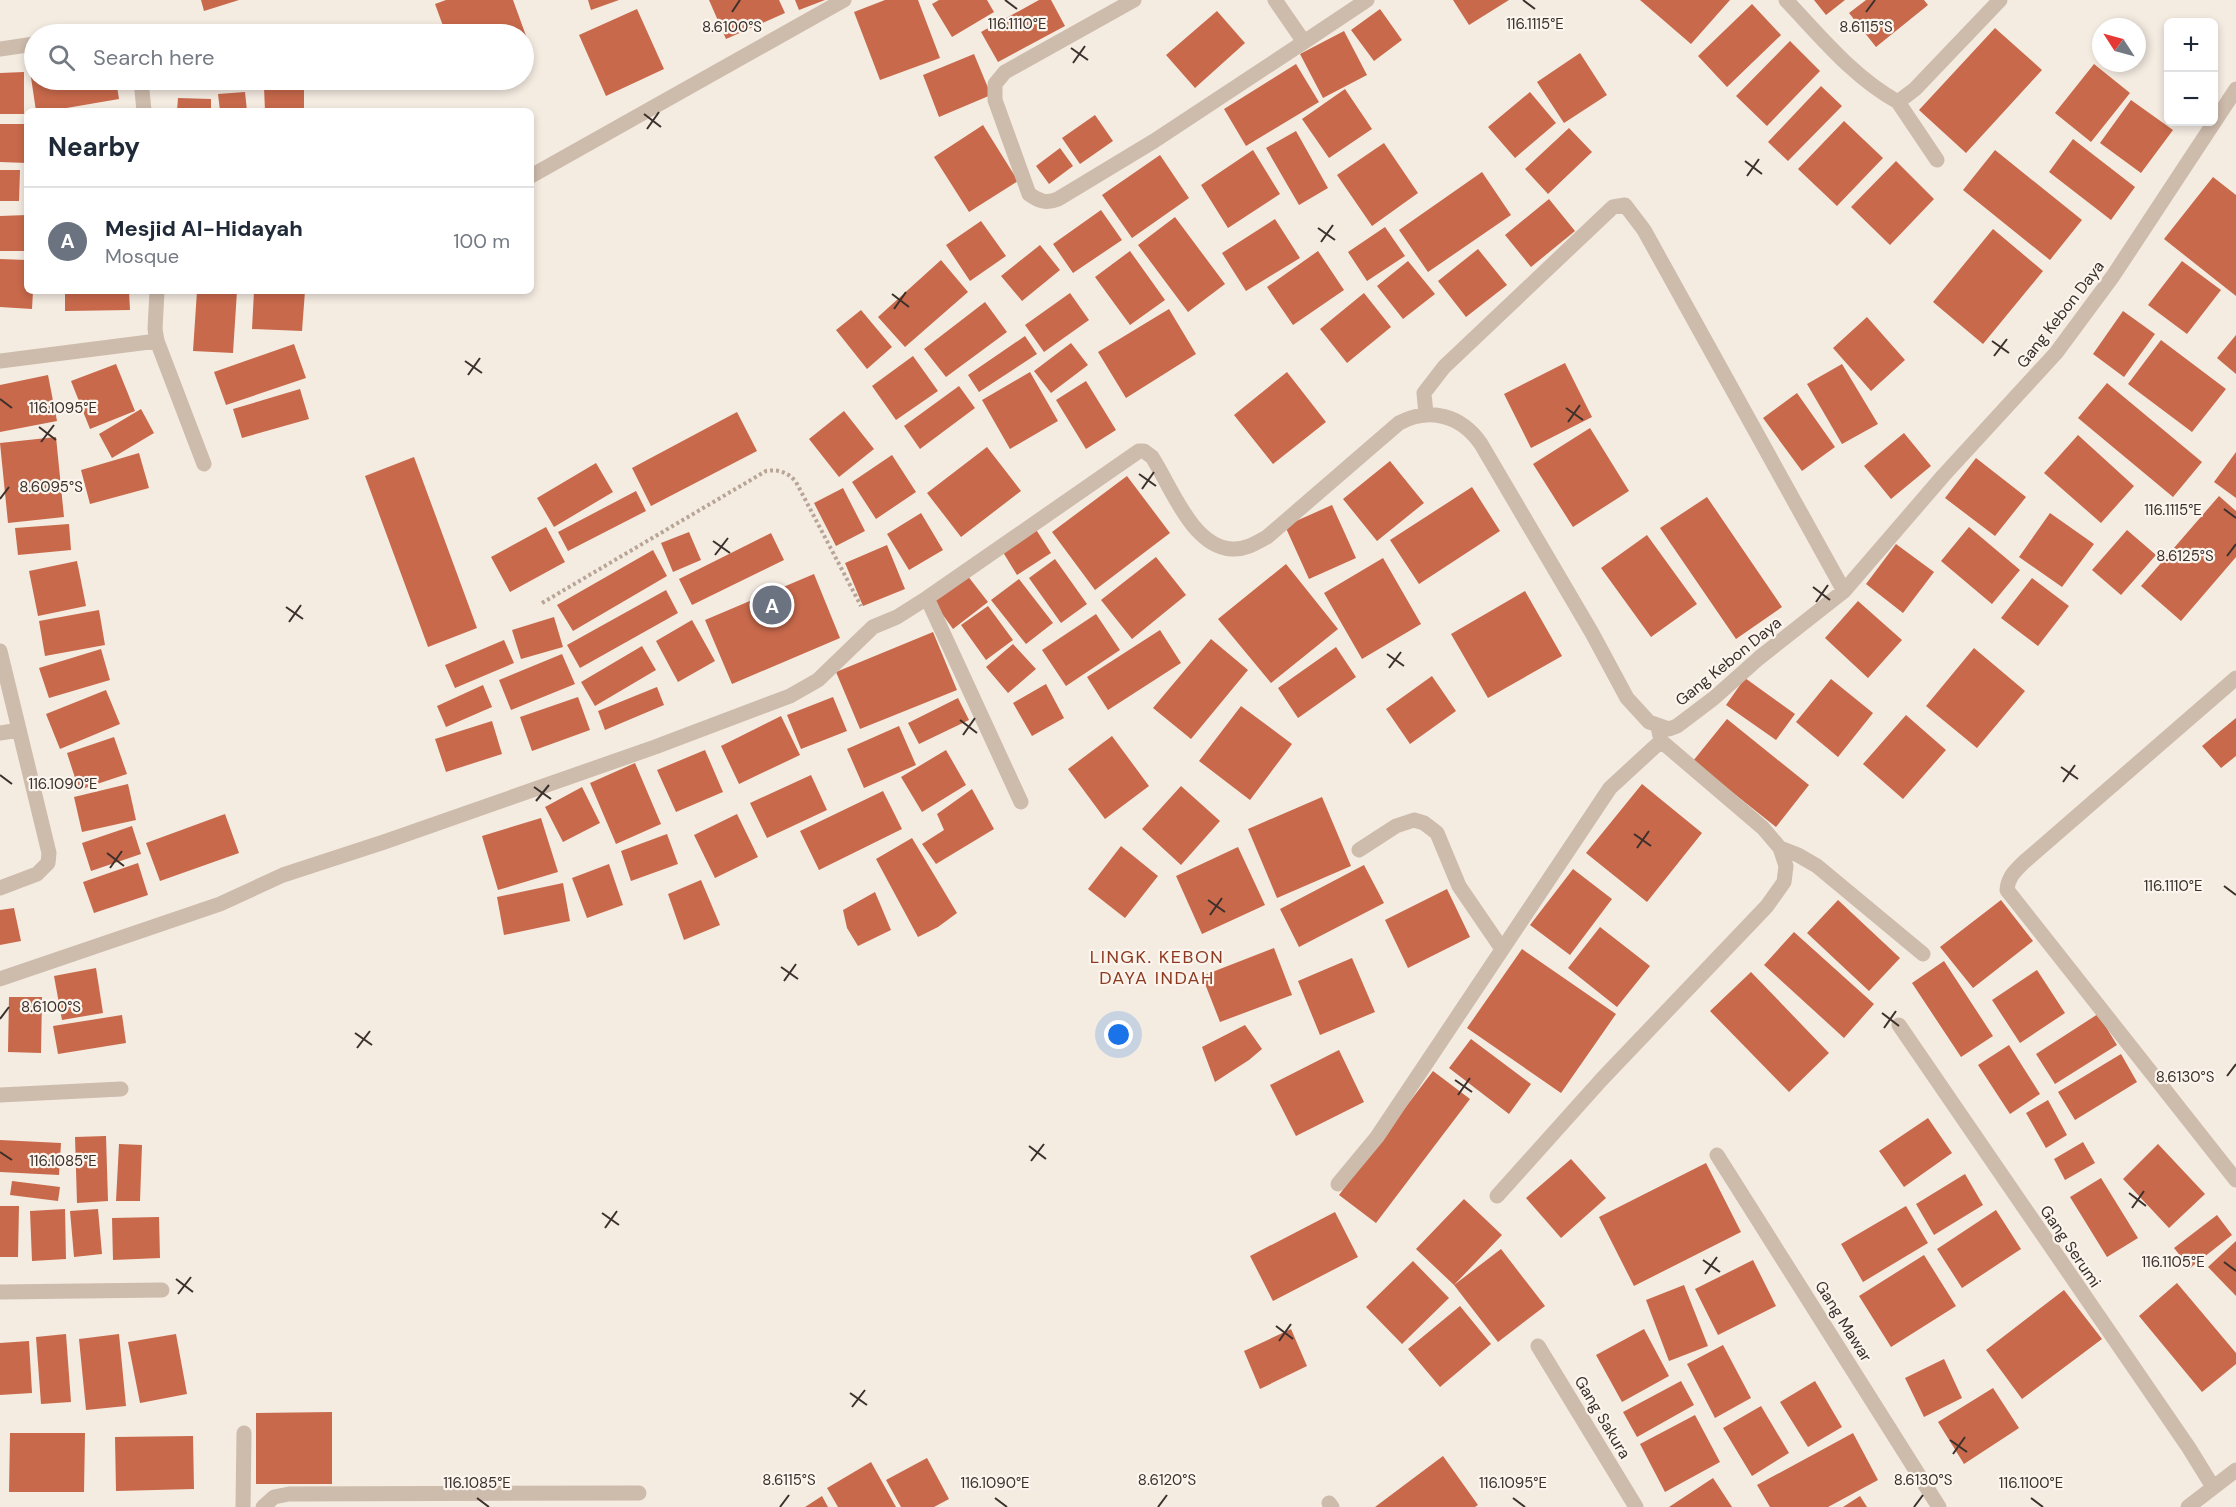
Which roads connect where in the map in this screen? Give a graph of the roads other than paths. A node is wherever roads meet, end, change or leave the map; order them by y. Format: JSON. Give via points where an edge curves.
{"nodes":[{"id":1,"x":844,"y":0,"type":"edge"},
{"id":2,"x":1134,"y":0,"type":"edge"},
{"id":3,"x":1275,"y":0,"type":"edge"},
{"id":4,"x":1368,"y":0,"type":"edge"},
{"id":5,"x":1786,"y":0,"type":"edge"},
{"id":6,"x":2000,"y":0,"type":"edge"},
{"id":7,"x":1304,"y":42,"type":"junction"},
{"id":8,"x":24,"y":45,"type":"edge"},
{"id":9,"x":0,"y":49,"type":"edge"},
{"id":10,"x":2236,"y":89,"type":"edge"},
{"id":11,"x":142,"y":90,"type":"edge"},
{"id":12,"x":1898,"y":102,"type":"junction"},
{"id":13,"x":144,"y":108,"type":"edge"},
{"id":14,"x":1937,"y":160,"type":"dead end"},
{"id":15,"x":534,"y":174,"type":"edge"},
{"id":16,"x":157,"y":294,"type":"edge"},
{"id":17,"x":157,"y":341,"type":"junction"},
{"id":18,"x":0,"y":361,"type":"edge"},
{"id":19,"x":1426,"y":414,"type":"junction"},
{"id":20,"x":204,"y":464,"type":"dead end"},
{"id":21,"x":1844,"y":591,"type":"junction"},
{"id":22,"x":927,"y":598,"type":"junction"},
{"id":23,"x":0,"y":651,"type":"edge"},
{"id":24,"x":2236,"y":678,"type":"edge"},
{"id":25,"x":19,"y":730,"type":"junction"},
{"id":26,"x":0,"y":733,"type":"edge"},
{"id":27,"x":1660,"y":734,"type":"junction"},
{"id":28,"x":1021,"y":802,"type":"dead end"},
{"id":29,"x":1780,"y":848,"type":"junction"},
{"id":30,"x":1359,"y":850,"type":"dead end"},
{"id":31,"x":0,"y":888,"type":"edge"},
{"id":32,"x":1502,"y":949,"type":"junction"},
{"id":33,"x":1923,"y":954,"type":"dead end"},
{"id":34,"x":0,"y":979,"type":"edge"},
{"id":35,"x":1899,"y":1025,"type":"dead end"},
{"id":36,"x":121,"y":1089,"type":"dead end"},
{"id":37,"x":0,"y":1095,"type":"edge"},
{"id":38,"x":1717,"y":1155,"type":"dead end"},
{"id":39,"x":2236,"y":1180,"type":"edge"},
{"id":40,"x":1338,"y":1184,"type":"dead end"},
{"id":41,"x":1497,"y":1196,"type":"dead end"},
{"id":42,"x":162,"y":1290,"type":"dead end"},
{"id":43,"x":0,"y":1292,"type":"edge"},
{"id":44,"x":1538,"y":1346,"type":"dead end"},
{"id":45,"x":244,"y":1433,"type":"dead end"},
{"id":46,"x":2236,"y":1470,"type":"edge"},
{"id":47,"x":2213,"y":1487,"type":"junction"},
{"id":48,"x":639,"y":1492,"type":"dead end"},
{"id":49,"x":433,"y":1500,"type":"edge"},
{"id":50,"x":243,"y":1507,"type":"edge"},
{"id":51,"x":263,"y":1507,"type":"edge"},
{"id":52,"x":1636,"y":1507,"type":"edge"},
{"id":53,"x":1940,"y":1507,"type":"edge"},
{"id":54,"x":2188,"y":1507,"type":"edge"}],
"edges":[{"from":1,"to":15,"type":"street"},
{"from":2,"to":7,"type":"street","via":[[1005,72],[994,88],[1029,194],[1043,201],[1058,199],[1154,141]]},
{"from":3,"to":7,"type":"street"},
{"from":4,"to":7,"type":"street"},
{"from":5,"to":12,"type":"street","via":[[1849,66]]},
{"from":6,"to":12,"type":"street"},
{"from":8,"to":9,"type":"street"},
{"from":10,"to":21,"type":"street","name":"Gang Kebon Daya","via":[[2113,276],[2056,353]]},
{"from":11,"to":13,"type":"street"},
{"from":12,"to":14,"type":"street"},
{"from":16,"to":17,"type":"street"},
{"from":17,"to":18,"type":"street"},
{"from":17,"to":20,"type":"street"},
{"from":19,"to":21,"type":"street","via":[[1424,393],[1444,367],[1614,207],[1625,205],[1644,230]]},
{"from":19,"to":22,"type":"street","via":[[1399,423],[1267,537],[1234,550],[1221,548],[1202,535],[1184,513],[1152,457],[1144,452],[1133,454]]},
{"from":19,"to":27,"type":"street","via":[[1454,419],[1476,436],[1627,698]]},
{"from":21,"to":27,"type":"street","name":"Gang Kebon Daya","via":[[1759,657],[1692,716]]},
{"from":22,"to":28,"type":"street"},
{"from":22,"to":34,"type":"street","via":[[873,627],[818,680],[790,696],[655,747],[283,874],[220,904]]},
{"from":23,"to":25,"type":"street"},
{"from":24,"to":39,"type":"street","via":[[2024,862],[2012,874],[2007,890]]},
{"from":25,"to":26,"type":"street"},
{"from":25,"to":31,"type":"street","via":[[49,853],[48,863],[37,874]]},
{"from":27,"to":29,"type":"street"},
{"from":27,"to":32,"type":"street","via":[[1610,788]]},
{"from":29,"to":33,"type":"street","via":[[1816,866]]},
{"from":29,"to":41,"type":"street","via":[[1786,866],[1784,882],[1767,906]]},
{"from":30,"to":32,"type":"street","via":[[1396,826],[1414,820],[1425,823],[1437,833],[1459,886]]},
{"from":32,"to":40,"type":"street","via":[[1377,1137]]},
{"from":35,"to":47,"type":"street","name":"Gang Serumi"},
{"from":36,"to":37,"type":"street"},
{"from":38,"to":53,"type":"street","name":"Gang Mawar"},
{"from":42,"to":43,"type":"street"},
{"from":44,"to":52,"type":"street","name":"Gang Sakura"},
{"from":45,"to":50,"type":"street"},
{"from":46,"to":47,"type":"street"},
{"from":47,"to":54,"type":"street"},
{"from":48,"to":49,"type":"street"},
{"from":49,"to":51,"type":"street","via":[[289,1494],[274,1497]]}]}
